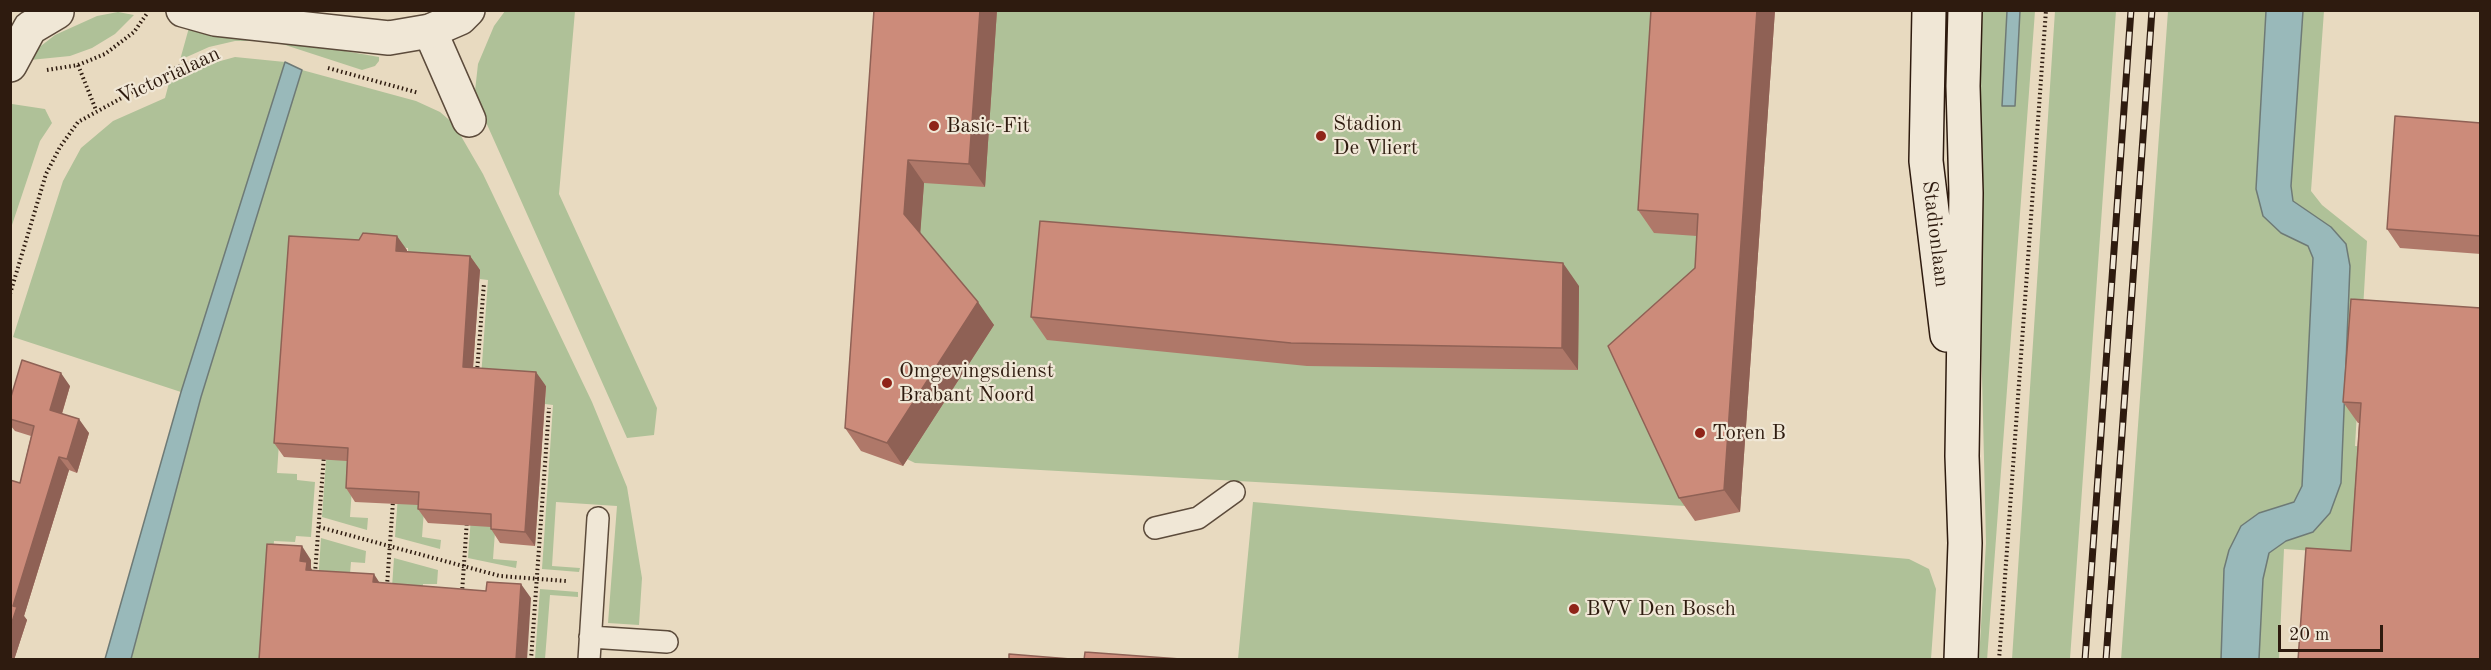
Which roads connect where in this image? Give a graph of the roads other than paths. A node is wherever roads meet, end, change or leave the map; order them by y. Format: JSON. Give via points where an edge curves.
{"nodes":[{"id":1,"x":22,"y":10,"type":"edge"},
{"id":2,"x":183,"y":10,"type":"edge"},
{"id":3,"x":292,"y":10,"type":"edge"},
{"id":4,"x":468,"y":10,"type":"edge"},
{"id":5,"x":1929,"y":10,"type":"edge"},
{"id":6,"x":1965,"y":10,"type":"edge"},
{"id":7,"x":59,"y":11,"type":"edge"},
{"id":8,"x":430,"y":31,"type":"junction"},
{"id":9,"x":352,"y":33,"type":"junction"},
{"id":10,"x":10,"y":65,"type":"edge"},
{"id":11,"x":469,"y":120,"type":"dead end"},
{"id":12,"x":1962,"y":456,"type":"junction"},
{"id":13,"x":1233,"y":492,"type":"dead end"},
{"id":14,"x":598,"y":518,"type":"dead end"},
{"id":15,"x":1155,"y":528,"type":"dead end"},
{"id":16,"x":590,"y":637,"type":"junction"},
{"id":17,"x":667,"y":642,"type":"dead end"},
{"id":18,"x":589,"y":660,"type":"edge"},
{"id":19,"x":1961,"y":660,"type":"edge"}],
"edges":[{"from":1,"to":7,"type":"main road","via":[[35,14]]},
{"from":2,"to":9,"type":"main road","name":"Victorialaan","via":[[215,19]]},
{"from":3,"to":9,"type":"main road","name":"Victorialaan"},
{"from":4,"to":8,"type":"main road","name":"Victorialaan","via":[[460,18]]},
{"from":5,"to":12,"type":"main road","name":"Stadionlaan","via":[[1926,161]]},
{"from":6,"to":12,"type":"main road","name":"Stadionlaan"},
{"from":7,"to":10,"type":"main road","via":[[30,28]]},
{"from":8,"to":9,"type":"main road","name":"Victorialaan","via":[[389,38]]},
{"from":8,"to":11,"type":"main road"},
{"from":12,"to":19,"type":"main road","name":"Stadionlaan","via":[[1965,543]]},
{"from":13,"to":15,"type":"lane","via":[[1198,519]]},
{"from":14,"to":16,"type":"lane"},
{"from":16,"to":17,"type":"lane"},
{"from":16,"to":18,"type":"lane"}]}
